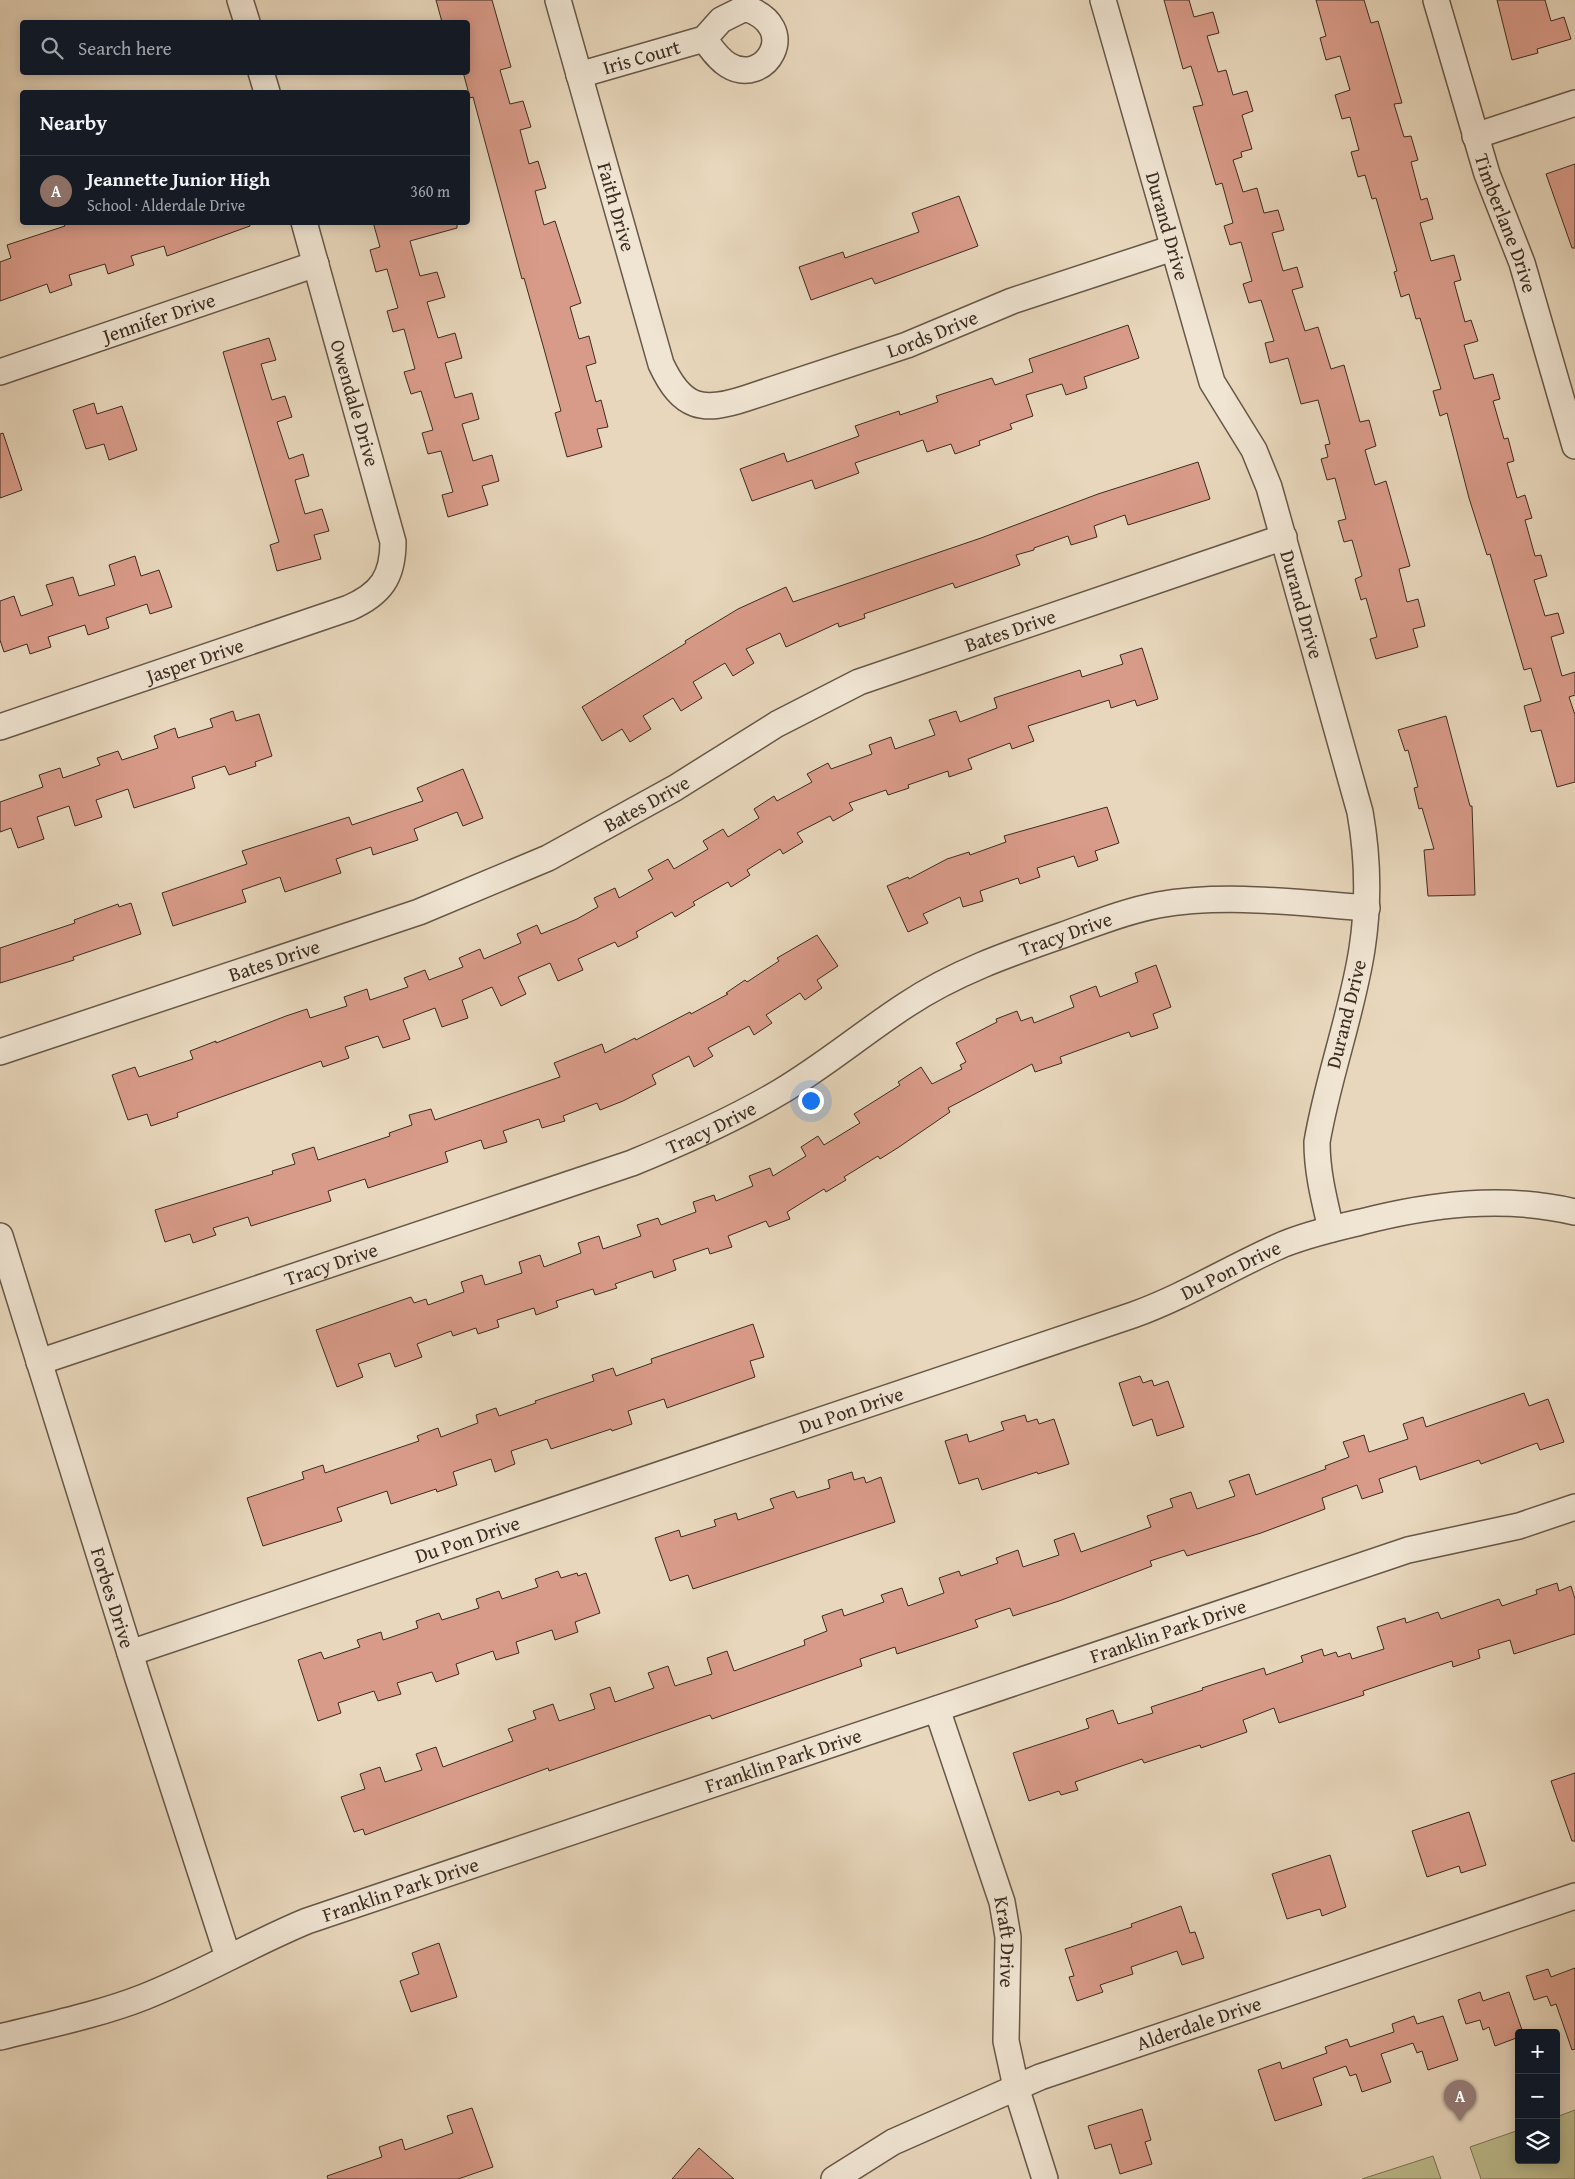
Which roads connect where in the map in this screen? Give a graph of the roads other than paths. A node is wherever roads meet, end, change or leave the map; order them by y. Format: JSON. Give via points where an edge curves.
{"nodes":[{"id":1,"x":240,"y":0,"type":"edge"},
{"id":2,"x":558,"y":0,"type":"edge"},
{"id":3,"x":1103,"y":0,"type":"edge"},
{"id":4,"x":1436,"y":0,"type":"edge"},
{"id":5,"x":246,"y":20,"type":"edge"},
{"id":6,"x":704,"y":39,"type":"dead end"},
{"id":7,"x":262,"y":75,"type":"edge"},
{"id":8,"x":579,"y":75,"type":"junction"},
{"id":9,"x":266,"y":90,"type":"edge"},
{"id":10,"x":1575,"y":103,"type":"edge"},
{"id":11,"x":1475,"y":136,"type":"junction"},
{"id":12,"x":305,"y":225,"type":"edge"},
{"id":13,"x":1173,"y":248,"type":"junction"},
{"id":14,"x":316,"y":264,"type":"junction"},
{"id":15,"x":0,"y":372,"type":"edge"},
{"id":16,"x":691,"y":403,"type":"joint"},
{"id":17,"x":1575,"y":446,"type":"edge"},
{"id":18,"x":1284,"y":537,"type":"junction"},
{"id":19,"x":384,"y":583,"type":"joint"},
{"id":20,"x":0,"y":728,"type":"edge"},
{"id":21,"x":1367,"y":908,"type":"junction"},
{"id":22,"x":0,"y":1052,"type":"edge"},
{"id":23,"x":1575,"y":1212,"type":"edge"},
{"id":24,"x":1331,"y":1229,"type":"junction"},
{"id":25,"x":0,"y":1236,"type":"edge"},
{"id":26,"x":39,"y":1362,"type":"junction"},
{"id":27,"x":1575,"y":1507,"type":"edge"},
{"id":28,"x":130,"y":1653,"type":"junction"},
{"id":29,"x":937,"y":1709,"type":"junction"},
{"id":30,"x":1575,"y":1896,"type":"edge"},
{"id":31,"x":228,"y":1957,"type":"junction"},
{"id":32,"x":0,"y":2037,"type":"edge"},
{"id":33,"x":1016,"y":2088,"type":"junction"},
{"id":34,"x":834,"y":2179,"type":"edge"},
{"id":35,"x":1045,"y":2179,"type":"edge"}],
"edges":[{"from":1,"to":5,"type":"street"},
{"from":2,"to":8,"type":"street","name":"Faith Drive"},
{"from":3,"to":13,"type":"street","name":"Durand Drive"},
{"from":4,"to":11,"type":"street","name":"Timberlane Drive"},
{"from":6,"to":8,"type":"street","name":"Iris Court"},
{"from":7,"to":9,"type":"street"},
{"from":8,"to":16,"type":"street","name":"Faith Drive","via":[[661,364],[678,394]]},
{"from":10,"to":11,"type":"street"},
{"from":11,"to":17,"type":"street","name":"Timberlane Drive","via":[[1486,174],[1522,263]]},
{"from":12,"to":14,"type":"street","name":"Owendale Drive"},
{"from":13,"to":16,"type":"street","name":"Lords Drive","via":[[1012,301],[907,344],[740,401],[705,407]]},
{"from":13,"to":18,"type":"street","name":"Durand Drive","via":[[1212,382],[1254,450]]},
{"from":14,"to":15,"type":"street","name":"Jennifer Drive"},
{"from":14,"to":19,"type":"street","name":"Owendale Drive","via":[[393,542],[393,560]]},
{"from":18,"to":21,"type":"street","name":"Durand Drive","via":[[1360,812]]},
{"from":18,"to":22,"type":"street","name":"Bates Drive","via":[[860,682],[777,724],[675,788],[564,849],[419,912]]},
{"from":19,"to":20,"type":"street","name":"Jasper Drive","via":[[375,593],[349,608]]},
{"from":21,"to":24,"type":"street","name":"Durand Drive","via":[[1356,981],[1317,1142],[1317,1166]]},
{"from":21,"to":26,"type":"street","name":"Tracy Drive","via":[[1197,900],[1158,905],[1081,928],[986,962],[950,979],[906,1004],[781,1091],[676,1144],[632,1162]]},
{"from":23,"to":24,"type":"street","name":"Du Pon Drive","via":[[1523,1203],[1472,1202],[1422,1208]]},
{"from":24,"to":28,"type":"street","name":"Du Pon Drive","via":[[1284,1244],[1165,1303],[1133,1315]]},
{"from":25,"to":26,"type":"street","name":"Forbes Drive"},
{"from":26,"to":28,"type":"street","name":"Forbes Drive"},
{"from":27,"to":29,"type":"street","name":"Franklin Park Drive","via":[[1519,1526],[1408,1550]]},
{"from":28,"to":31,"type":"street","name":"Forbes Drive"},
{"from":29,"to":31,"type":"street","name":"Franklin Park Drive","via":[[307,1921]]},
{"from":29,"to":33,"type":"street","name":"Kraft Drive","via":[[1002,1902],[1008,1937],[1006,2041]]},
{"from":30,"to":33,"type":"street","name":"Alderdale Drive"},
{"from":31,"to":32,"type":"street","name":"Franklin Park Drive","via":[[190,1978],[117,2007]]},
{"from":33,"to":34,"type":"street","name":"Alderdale Drive","via":[[893,2142]]},
{"from":33,"to":35,"type":"street","name":"Kraft Drive"}]}
